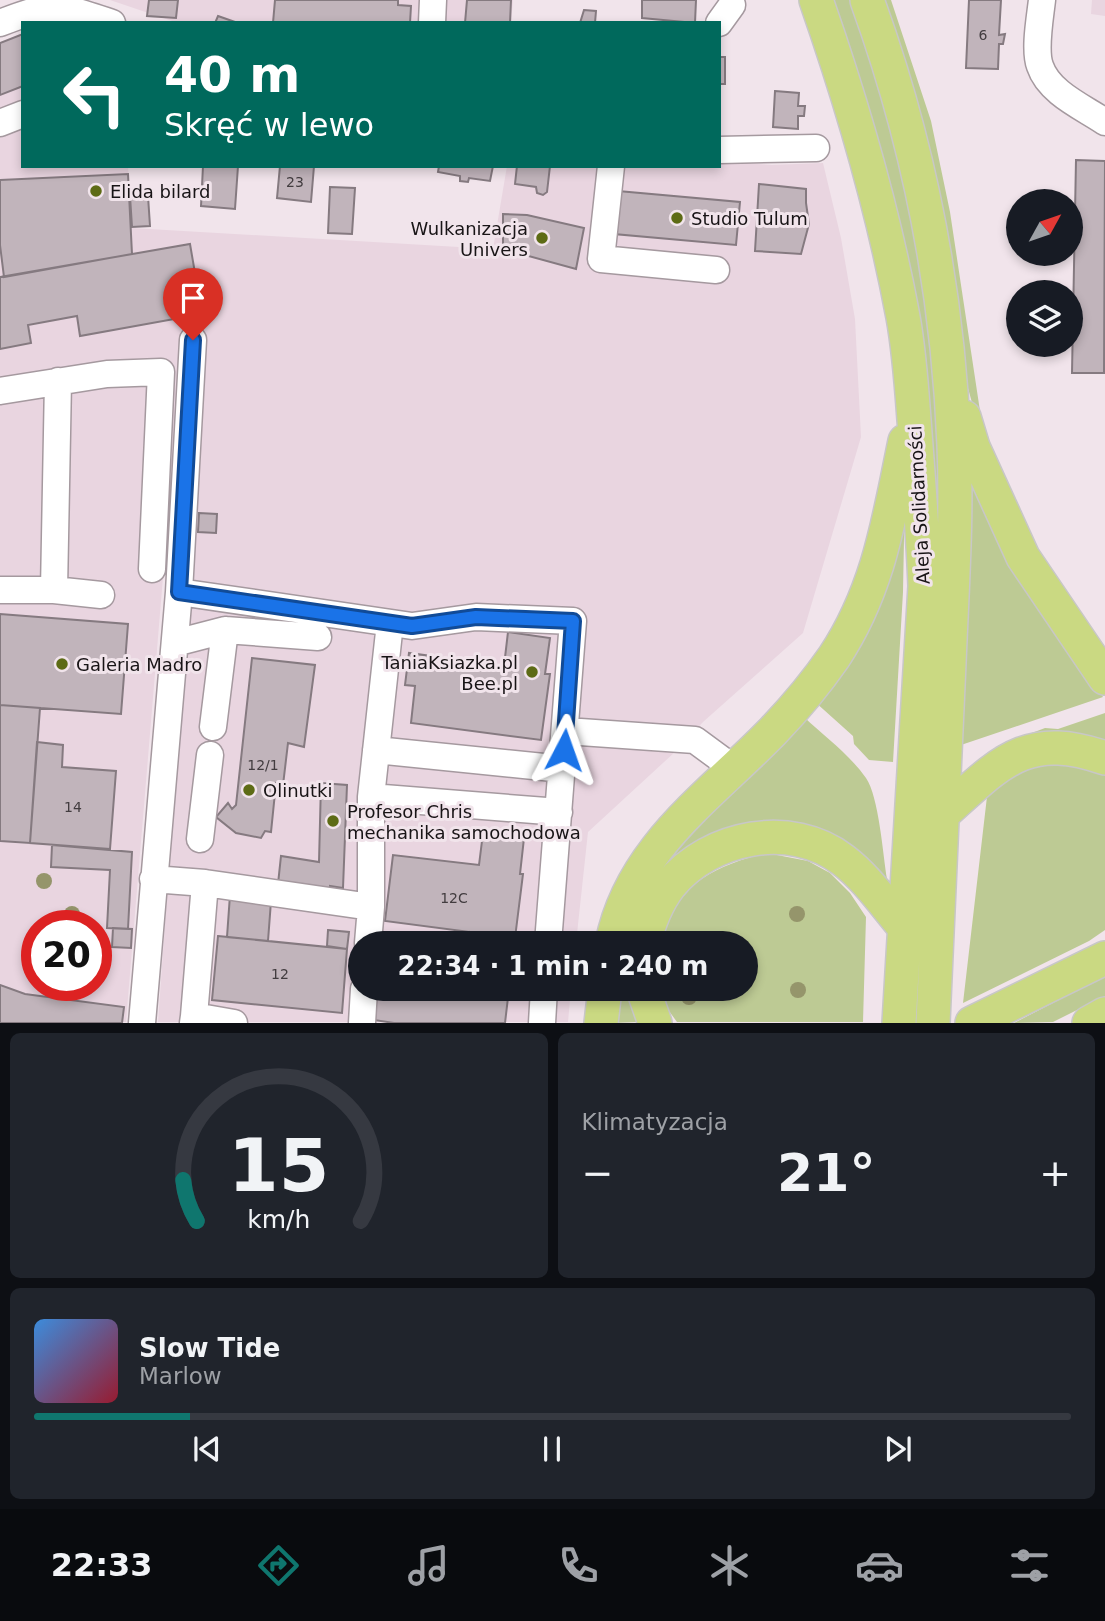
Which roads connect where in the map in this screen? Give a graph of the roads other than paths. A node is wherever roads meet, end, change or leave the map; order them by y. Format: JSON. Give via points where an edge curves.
{"nodes":[{"id":1,"x":433,"y":0,"type":"edge"},
{"id":2,"x":816,"y":0,"type":"edge"},
{"id":3,"x":867,"y":0,"type":"edge"},
{"id":4,"x":1042,"y":0,"type":"edge"},
{"id":5,"x":88,"y":14,"type":"edge"},
{"id":6,"x":432,"y":21,"type":"edge"},
{"id":7,"x":0,"y":23,"type":"edge"},
{"id":8,"x":21,"y":115,"type":"edge"},
{"id":9,"x":1105,"y":122,"type":"edge"},
{"id":10,"x":0,"y":123,"type":"edge"},
{"id":11,"x":816,"y":148,"type":"dead end"},
{"id":12,"x":721,"y":150,"type":"edge"},
{"id":13,"x":611,"y":168,"type":"edge"},
{"id":14,"x":716,"y":270,"type":"dead end"},
{"id":15,"x":193,"y":340,"type":"dead end"},
{"id":16,"x":946,"y":351,"type":"junction"},
{"id":17,"x":58,"y":381,"type":"junction"},
{"id":18,"x":0,"y":391,"type":"edge"},
{"id":19,"x":913,"y":401,"type":"junction"},
{"id":20,"x":938,"y":533,"type":"junction"},
{"id":21,"x":152,"y":569,"type":"dead end"},
{"id":22,"x":0,"y":590,"type":"edge"},
{"id":23,"x":54,"y":590,"type":"junction"},
{"id":24,"x":179,"y":592,"type":"junction"},
{"id":25,"x":101,"y":595,"type":"dead end"},
{"id":26,"x":390,"y":623,"type":"junction"},
{"id":27,"x":225,"y":630,"type":"junction"},
{"id":28,"x":318,"y":637,"type":"dead end"},
{"id":29,"x":174,"y":643,"type":"junction"},
{"id":30,"x":1105,"y":678,"type":"edge"},
{"id":31,"x":214,"y":727,"type":"dead end"},
{"id":32,"x":566,"y":732,"type":"junction"},
{"id":33,"x":376,"y":750,"type":"junction"},
{"id":34,"x":210,"y":755,"type":"dead end"},
{"id":35,"x":1105,"y":758,"type":"edge"},
{"id":36,"x":733,"y":768,"type":"junction"},
{"id":37,"x":563,"y":769,"type":"junction"},
{"id":38,"x":371,"y":797,"type":"junction"},
{"id":39,"x":559,"y":812,"type":"junction"},
{"id":40,"x":943,"y":814,"type":"junction"},
{"id":41,"x":200,"y":839,"type":"dead end"},
{"id":42,"x":153,"y":879,"type":"junction"},
{"id":43,"x":205,"y":883,"type":"junction"},
{"id":44,"x":371,"y":907,"type":"junction"},
{"id":45,"x":904,"y":927,"type":"junction"},
{"id":46,"x":369,"y":931,"type":"edge"},
{"id":47,"x":549,"y":931,"type":"edge"},
{"id":48,"x":615,"y":931,"type":"edge"},
{"id":49,"x":647,"y":931,"type":"edge"},
{"id":50,"x":1105,"y":958,"type":"edge"},
{"id":51,"x":364,"y":1001,"type":"edge"},
{"id":52,"x":543,"y":1001,"type":"edge"},
{"id":53,"x":604,"y":1001,"type":"edge"},
{"id":54,"x":647,"y":1001,"type":"edge"},
{"id":55,"x":1105,"y":1014,"type":"edge"},
{"id":56,"x":194,"y":1019,"type":"edge"},
{"id":57,"x":142,"y":1023,"type":"edge"},
{"id":58,"x":234,"y":1023,"type":"edge"},
{"id":59,"x":362,"y":1023,"type":"edge"},
{"id":60,"x":542,"y":1023,"type":"edge"},
{"id":61,"x":601,"y":1023,"type":"edge"},
{"id":62,"x":655,"y":1023,"type":"edge"},
{"id":63,"x":899,"y":1023,"type":"edge"},
{"id":64,"x":933,"y":1023,"type":"edge"},
{"id":65,"x":972,"y":1023,"type":"edge"},
{"id":66,"x":1088,"y":1023,"type":"edge"}],
"edges":[{"from":1,"to":6,"type":"street"},
{"from":2,"to":19,"type":"main road","name":"Aleja Solidarności","via":[[883,223],[903,319]]},
{"from":3,"to":16,"type":"main road","name":"Aleja Solidarności","via":[[921,185]]},
{"from":4,"to":9,"type":"street","via":[[1040,65],[1056,90]]},
{"from":5,"to":7,"type":"street","via":[[43,8]]},
{"from":8,"to":10,"type":"street"},
{"from":11,"to":12,"type":"street"},
{"from":13,"to":14,"type":"street","via":[[601,259]]},
{"from":15,"to":24,"type":"street"},
{"from":16,"to":20,"type":"main road","name":"Aleja Solidarności","via":[[954,446]]},
{"from":16,"to":30,"type":"main road","via":[[973,447],[1023,558]]},
{"from":17,"to":18,"type":"street"},
{"from":17,"to":21,"type":"street","via":[[162,372]]},
{"from":17,"to":23,"type":"street"},
{"from":19,"to":20,"type":"main road","name":"Aleja Solidarności"},
{"from":19,"to":36,"type":"main road","via":[[877,570],[855,622],[799,702]]},
{"from":20,"to":40,"type":"main road","name":"Aleja Solidarności"},
{"from":20,"to":45,"type":"main road","name":"Aleja Solidarności","via":[[925,586]]},
{"from":22,"to":23,"type":"street"},
{"from":23,"to":25,"type":"street"},
{"from":24,"to":26,"type":"street"},
{"from":24,"to":29,"type":"street"},
{"from":26,"to":32,"type":"street","via":[[412,626],[476,617],[573,621]]},
{"from":26,"to":33,"type":"street"},
{"from":27,"to":28,"type":"street"},
{"from":27,"to":29,"type":"street"},
{"from":27,"to":31,"type":"street"},
{"from":29,"to":42,"type":"street"},
{"from":32,"to":36,"type":"street","via":[[695,740]]},
{"from":32,"to":37,"type":"street"},
{"from":33,"to":37,"type":"street"},
{"from":33,"to":38,"type":"street"},
{"from":34,"to":41,"type":"street"},
{"from":35,"to":40,"type":"main road","via":[[1053,747],[1021,753],[989,773]]},
{"from":36,"to":48,"type":"main road","via":[[673,828],[631,886]]},
{"from":37,"to":39,"type":"street"},
{"from":38,"to":39,"type":"street"},
{"from":38,"to":44,"type":"street"},
{"from":39,"to":47,"type":"street"},
{"from":40,"to":64,"type":"main road","name":"Aleja Solidarności"},
{"from":42,"to":43,"type":"street"},
{"from":42,"to":57,"type":"street"},
{"from":43,"to":44,"type":"street"},
{"from":43,"to":56,"type":"street"},
{"from":44,"to":46,"type":"street"},
{"from":45,"to":49,"type":"main road","via":[[842,859],[811,843],[779,837],[723,846],[690,866],[670,886]]},
{"from":45,"to":63,"type":"main road","name":"Aleja Solidarności"},
{"from":50,"to":65,"type":"main road"},
{"from":51,"to":59,"type":"street"},
{"from":52,"to":60,"type":"street"},
{"from":53,"to":61,"type":"main road"},
{"from":54,"to":62,"type":"main road"},
{"from":55,"to":66,"type":"main road"},
{"from":56,"to":58,"type":"street"}]}
